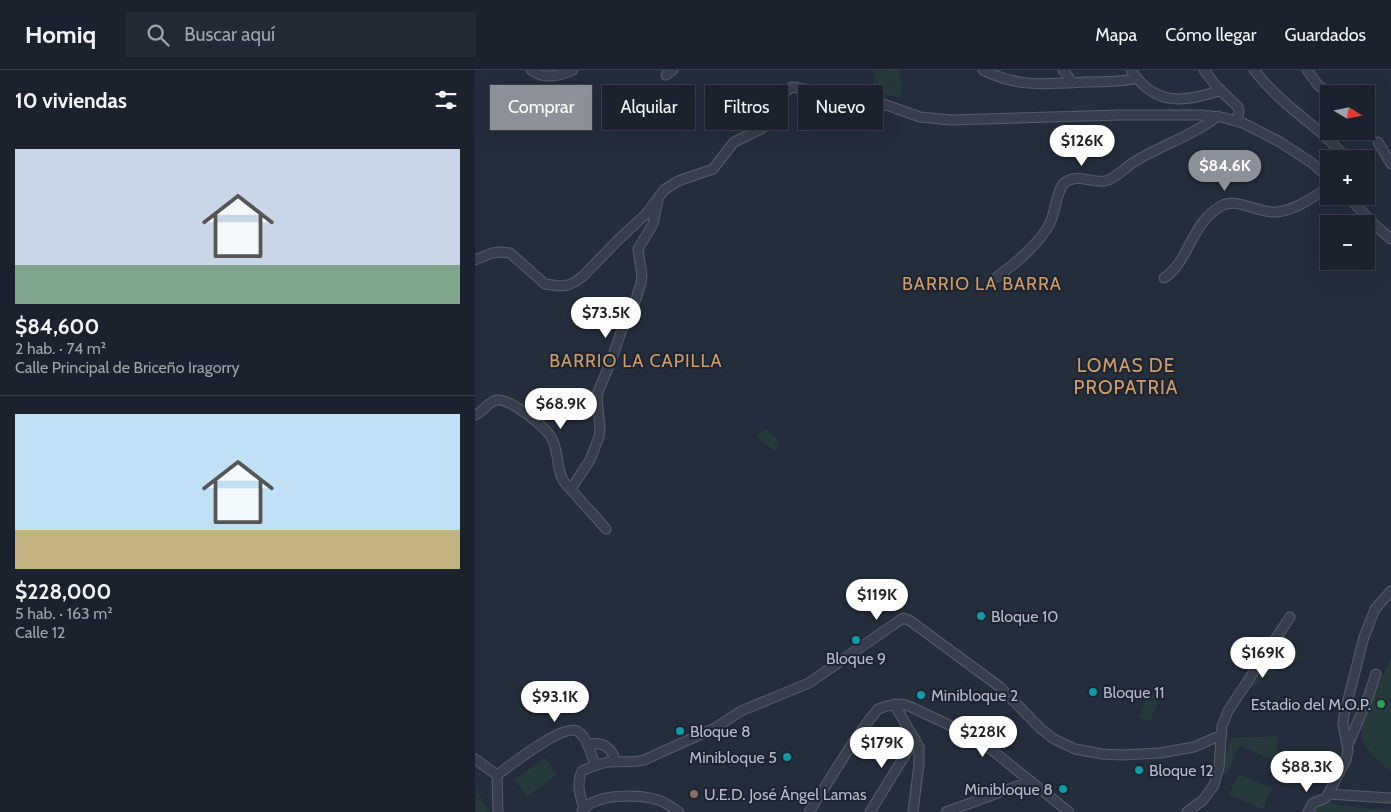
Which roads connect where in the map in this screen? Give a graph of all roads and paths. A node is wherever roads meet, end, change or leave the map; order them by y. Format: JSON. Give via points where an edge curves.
{"nodes":[{"id":1,"x":531,"y":70,"type":"edge"},
{"id":2,"x":573,"y":70,"type":"edge"},
{"id":3,"x":983,"y":70,"type":"edge"},
{"id":4,"x":1063,"y":70,"type":"edge"},
{"id":5,"x":1131,"y":70,"type":"edge"},
{"id":6,"x":1203,"y":70,"type":"edge"},
{"id":7,"x":1255,"y":70,"type":"edge"},
{"id":8,"x":1307,"y":70,"type":"edge"},
{"id":9,"x":1137,"y":78,"type":"junction"},
{"id":10,"x":1073,"y":83,"type":"junction"},
{"id":11,"x":1320,"y":87,"type":"edge"},
{"id":12,"x":1221,"y":90,"type":"junction"},
{"id":13,"x":1218,"y":116,"type":"junction"},
{"id":14,"x":1237,"y":121,"type":"junction"},
{"id":15,"x":1378,"y":142,"type":"dead end"},
{"id":16,"x":1338,"y":150,"type":"edge"},
{"id":17,"x":1391,"y":164,"type":"edge"},
{"id":18,"x":1320,"y":170,"type":"edge"},
{"id":19,"x":1320,"y":192,"type":"edge"},
{"id":20,"x":659,"y":197,"type":"junction"},
{"id":21,"x":1355,"y":205,"type":"edge"},
{"id":22,"x":1360,"y":205,"type":"edge"},
{"id":23,"x":1360,"y":210,"type":"junction"},
{"id":24,"x":1391,"y":239,"type":"edge"},
{"id":25,"x":477,"y":258,"type":"edge"},
{"id":26,"x":997,"y":277,"type":"dead end"},
{"id":27,"x":1164,"y":278,"type":"dead end"},
{"id":28,"x":475,"y":415,"type":"edge"},
{"id":29,"x":571,"y":489,"type":"junction"},
{"id":30,"x":606,"y":529,"type":"dead end"},
{"id":31,"x":1391,"y":591,"type":"edge"},
{"id":32,"x":1290,"y":617,"type":"dead end"},
{"id":33,"x":1376,"y":674,"type":"dead end"},
{"id":34,"x":894,"y":704,"type":"junction"},
{"id":35,"x":1221,"y":735,"type":"junction"},
{"id":36,"x":915,"y":739,"type":"junction"},
{"id":37,"x":587,"y":744,"type":"junction"},
{"id":38,"x":1348,"y":745,"type":"junction"},
{"id":39,"x":475,"y":759,"type":"edge"},
{"id":40,"x":617,"y":762,"type":"junction"},
{"id":41,"x":595,"y":765,"type":"junction"},
{"id":42,"x":497,"y":775,"type":"junction"},
{"id":43,"x":1031,"y":781,"type":"junction"},
{"id":44,"x":1327,"y":796,"type":"junction"},
{"id":45,"x":1391,"y":798,"type":"edge"},
{"id":46,"x":583,"y":810,"type":"edge"},
{"id":47,"x":498,"y":812,"type":"edge"},
{"id":48,"x":679,"y":812,"type":"edge"},
{"id":49,"x":809,"y":812,"type":"edge"},
{"id":50,"x":870,"y":812,"type":"edge"},
{"id":51,"x":913,"y":812,"type":"edge"},
{"id":52,"x":946,"y":812,"type":"edge"},
{"id":53,"x":1069,"y":812,"type":"edge"},
{"id":54,"x":1187,"y":812,"type":"edge"},
{"id":55,"x":1308,"y":812,"type":"edge"}],
"edges":[{"from":1,"to":2,"type":"street","via":[[541,76],[560,75]]},
{"from":3,"to":10,"type":"street","via":[[1000,78],[1033,84]]},
{"from":4,"to":10,"type":"street"},
{"from":5,"to":9,"type":"street"},
{"from":6,"to":12,"type":"street"},
{"from":7,"to":16,"type":"street","via":[[1284,102]]},
{"from":8,"to":11,"type":"street"},
{"from":9,"to":10,"type":"street","via":[[1121,82]]},
{"from":9,"to":12,"type":"street","via":[[1155,93],[1173,100],[1192,99]]},
{"from":12,"to":14,"type":"street","via":[[1238,107]]},
{"from":13,"to":14,"type":"street"},
{"from":13,"to":20,"type":"street","via":[[951,120],[920,117],[872,100],[792,87],[784,93],[778,110],[767,124],[734,142],[713,169],[672,184]]},
{"from":13,"to":26,"type":"street","via":[[1145,155],[1109,180],[1077,178],[1063,184],[1055,211],[1043,234]]},
{"from":14,"to":18,"type":"street","via":[[1280,142]]},
{"from":15,"to":17,"type":"street"},
{"from":19,"to":27,"type":"street","via":[[1278,212],[1236,204],[1222,205],[1198,227],[1184,255]]},
{"from":20,"to":25,"type":"street","via":[[583,276],[568,285],[545,284],[510,253]]},
{"from":20,"to":29,"type":"street","via":[[653,224],[639,248],[642,276],[636,299],[598,392],[599,437],[590,460]]},
{"from":21,"to":23,"type":"street"},
{"from":22,"to":23,"type":"street"},
{"from":23,"to":24,"type":"street"},
{"from":28,"to":29,"type":"street","via":[[497,400],[521,410],[552,438],[561,475]]},
{"from":29,"to":30,"type":"street"},
{"from":31,"to":38,"type":"street","via":[[1375,609],[1367,626],[1348,692],[1343,724]]},
{"from":32,"to":35,"type":"street","via":[[1229,711]]},
{"from":33,"to":38,"type":"street"},
{"from":34,"to":36,"type":"street"},
{"from":34,"to":43,"type":"street","via":[[911,707],[968,734]]},
{"from":34,"to":49,"type":"street","via":[[879,710],[870,719]]},
{"from":35,"to":40,"type":"street","via":[[1194,747],[1160,753],[1122,755],[1075,749],[1041,729],[1000,687],[903,618],[809,683],[644,760]]},
{"from":35,"to":54,"type":"street","via":[[1214,785],[1203,800]]},
{"from":36,"to":50,"type":"street"},
{"from":36,"to":51,"type":"street","via":[[919,747],[919,764]]},
{"from":37,"to":40,"type":"street","via":[[606,745]]},
{"from":37,"to":41,"type":"street"},
{"from":37,"to":42,"type":"street","via":[[576,730],[568,730]]},
{"from":38,"to":44,"type":"street","via":[[1346,760]]},
{"from":39,"to":42,"type":"street"},
{"from":40,"to":41,"type":"street"},
{"from":41,"to":46,"type":"street","via":[[582,771],[580,776]]},
{"from":42,"to":47,"type":"street"},
{"from":43,"to":52,"type":"street"},
{"from":43,"to":53,"type":"street"},
{"from":44,"to":45,"type":"street"},
{"from":44,"to":55,"type":"street","via":[[1313,803]]},
{"from":46,"to":48,"type":"street","via":[[599,800],[622,796],[658,800]]}]}
